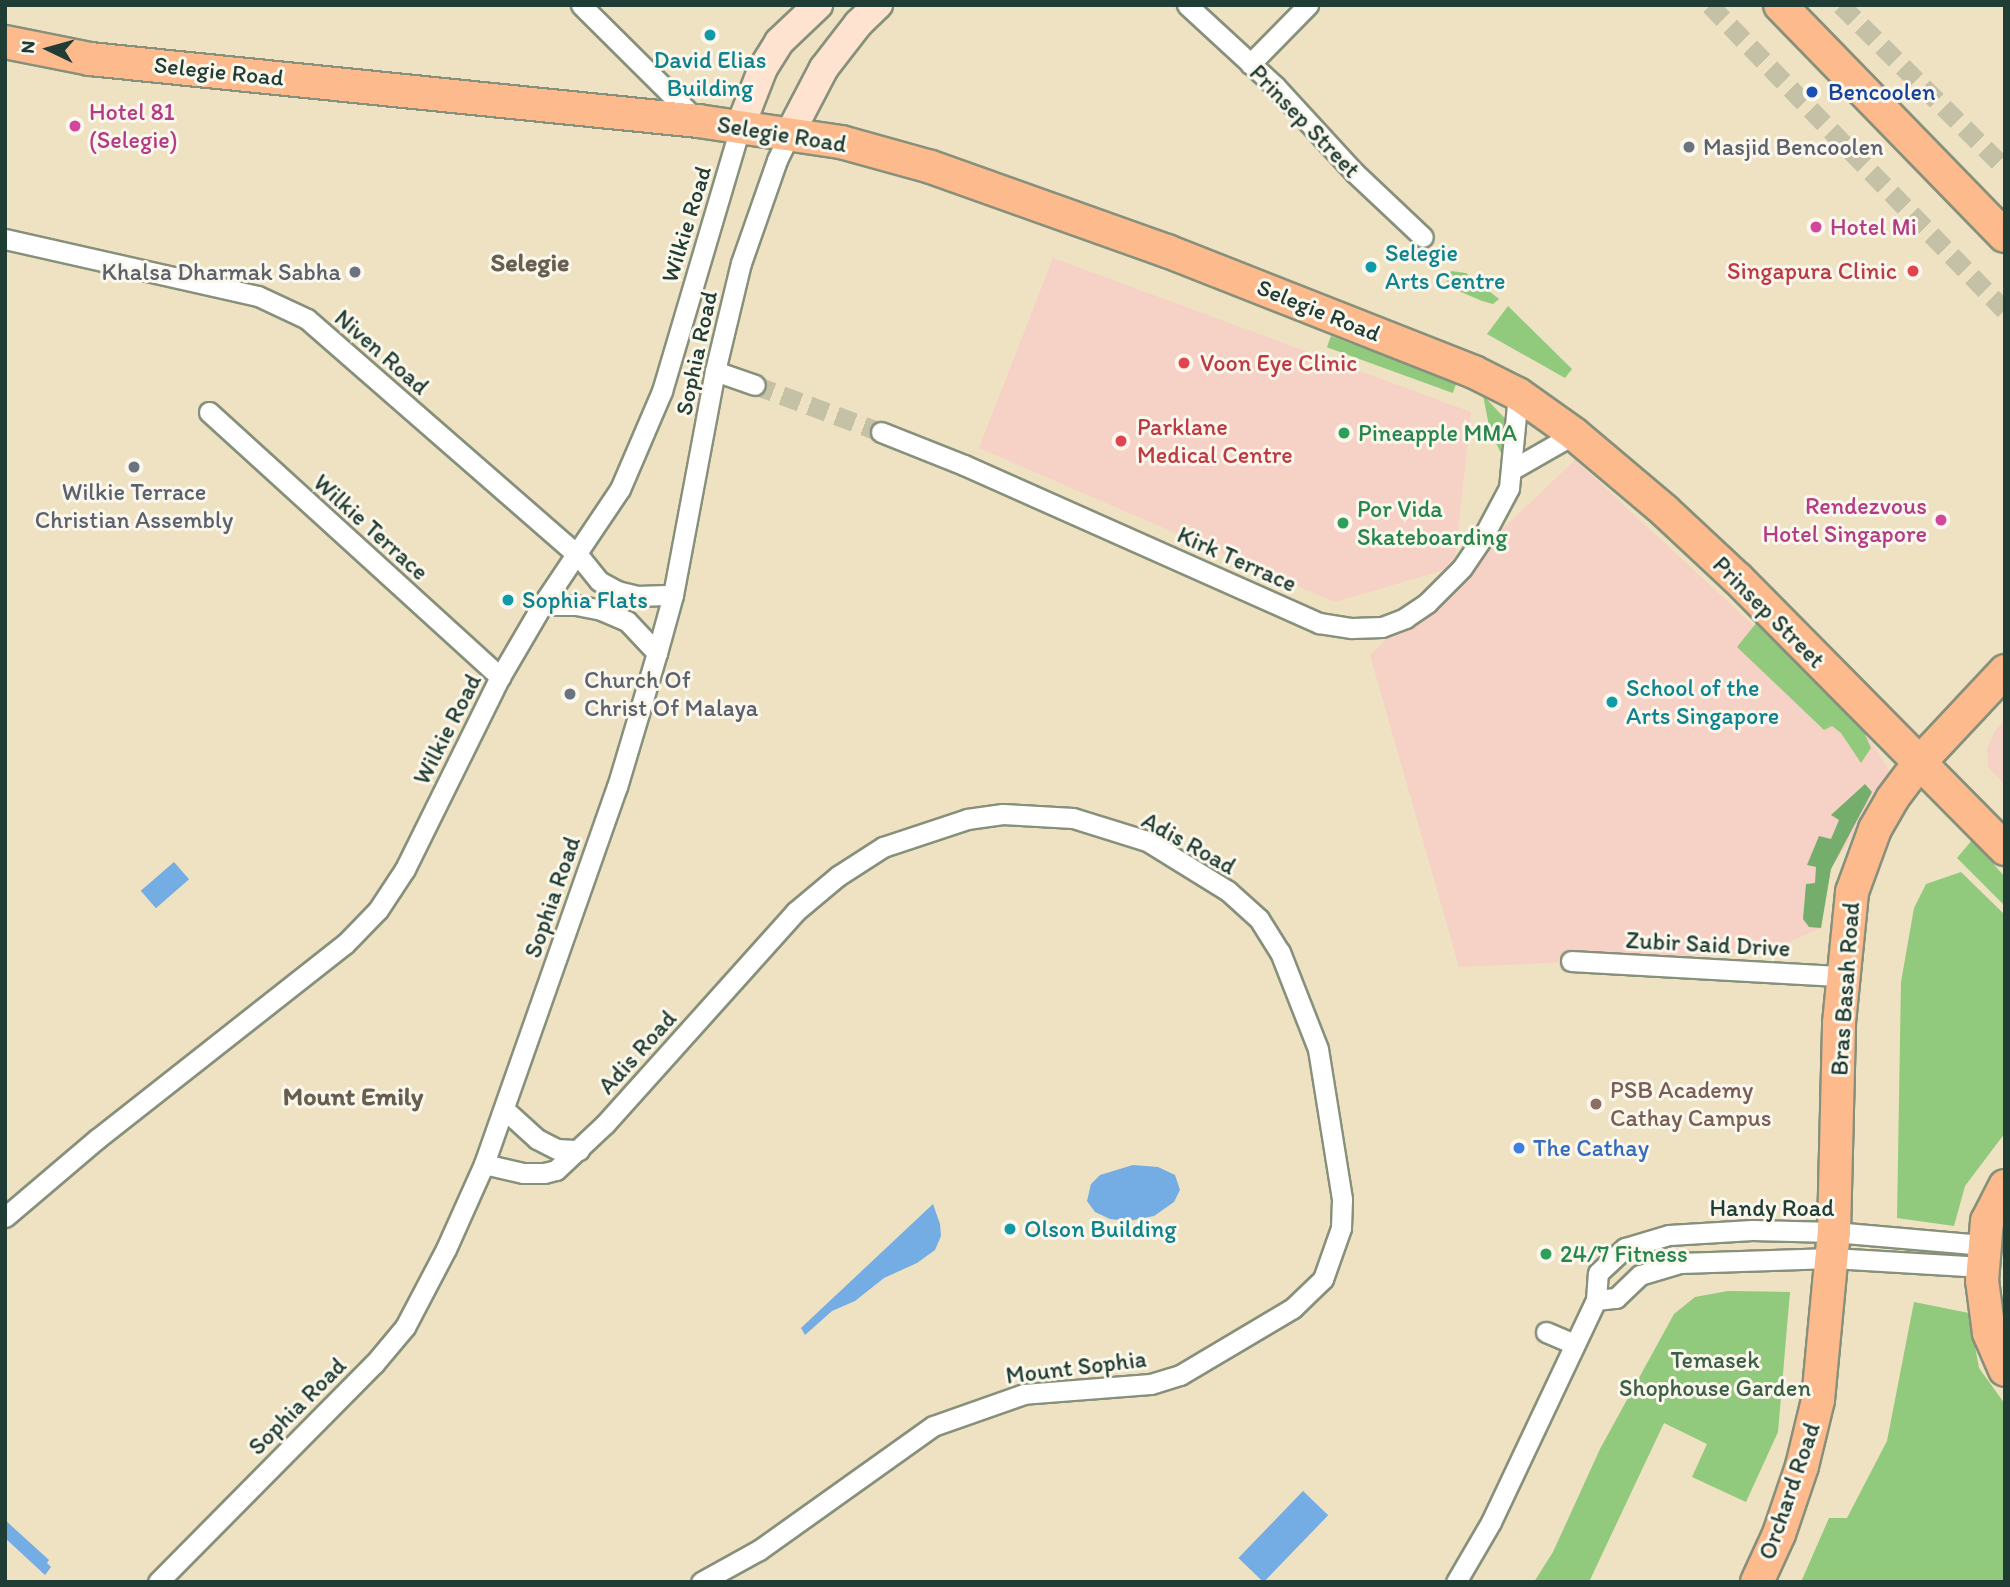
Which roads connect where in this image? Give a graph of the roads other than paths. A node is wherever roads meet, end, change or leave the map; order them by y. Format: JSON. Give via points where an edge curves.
{"nodes":[{"id":1,"x":581,"y":5,"type":"edge"},
{"id":2,"x":818,"y":5,"type":"edge"},
{"id":3,"x":878,"y":5,"type":"edge"},
{"id":4,"x":1187,"y":5,"type":"edge"},
{"id":5,"x":1308,"y":5,"type":"edge"},
{"id":6,"x":1780,"y":5,"type":"edge"},
{"id":7,"x":5,"y":42,"type":"edge"},
{"id":8,"x":1250,"y":64,"type":"junction"},
{"id":9,"x":698,"y":121,"type":"junction"},
{"id":10,"x":740,"y":127,"type":"junction"},
{"id":11,"x":790,"y":133,"type":"junction"},
{"id":12,"x":2005,"y":236,"type":"edge"},
{"id":13,"x":1423,"y":237,"type":"dead end"},
{"id":14,"x":5,"y":239,"type":"edge"},
{"id":15,"x":715,"y":371,"type":"junction"},
{"id":16,"x":755,"y":385,"type":"tunnel mouth"},
{"id":17,"x":1518,"y":394,"type":"junction"},
{"id":18,"x":209,"y":412,"type":"dead end"},
{"id":19,"x":881,"y":432,"type":"tunnel mouth"},
{"id":20,"x":1574,"y":434,"type":"junction"},
{"id":21,"x":1513,"y":469,"type":"junction"},
{"id":22,"x":578,"y":555,"type":"junction"},
{"id":23,"x":673,"y":595,"type":"junction"},
{"id":24,"x":542,"y":605,"type":"junction"},
{"id":25,"x":657,"y":653,"type":"junction"},
{"id":26,"x":2005,"y":671,"type":"edge"},
{"id":27,"x":500,"y":677,"type":"junction"},
{"id":28,"x":1920,"y":762,"type":"junction"},
{"id":29,"x":2005,"y":849,"type":"edge"},
{"id":30,"x":1571,"y":961,"type":"dead end"},
{"id":31,"x":1842,"y":976,"type":"junction"},
{"id":32,"x":503,"y":1109,"type":"junction"},
{"id":33,"x":579,"y":1150,"type":"junction"},
{"id":34,"x":484,"y":1164,"type":"junction"},
{"id":35,"x":2005,"y":1186,"type":"edge"},
{"id":36,"x":5,"y":1217,"type":"edge"},
{"id":37,"x":1833,"y":1245,"type":"junction"},
{"id":38,"x":1334,"y":1251,"type":"joint"},
{"id":39,"x":1984,"y":1256,"type":"junction"},
{"id":40,"x":1596,"y":1300,"type":"junction"},
{"id":41,"x":1546,"y":1332,"type":"dead end"},
{"id":42,"x":1574,"y":1344,"type":"junction"},
{"id":43,"x":2005,"y":1370,"type":"edge"},
{"id":44,"x":160,"y":1579,"type":"edge"},
{"id":45,"x":701,"y":1582,"type":"edge"},
{"id":46,"x":1456,"y":1582,"type":"edge"},
{"id":47,"x":1757,"y":1582,"type":"edge"}],
"edges":[{"from":1,"to":9,"type":"street"},
{"from":2,"to":10,"type":"main road","via":[[779,42],[763,68]]},
{"from":3,"to":11,"type":"main road","via":[[824,68]]},
{"from":4,"to":8,"type":"street","name":"Prinsep Street"},
{"from":5,"to":8,"type":"street"},
{"from":6,"to":12,"type":"main road"},
{"from":7,"to":9,"type":"main road","name":"Selegie Road","via":[[90,59]]},
{"from":8,"to":13,"type":"street","name":"Prinsep Street"},
{"from":9,"to":10,"type":"main road","name":"Selegie Road"},
{"from":10,"to":11,"type":"main road","name":"Selegie Road"},
{"from":10,"to":22,"type":"street","name":"Wilkie Road","via":[[648,430],[620,489]]},
{"from":11,"to":15,"type":"street","name":"Sophia Road","via":[[741,263]]},
{"from":11,"to":17,"type":"main road","name":"Selegie Road","via":[[931,167],[1167,251],[1462,367]]},
{"from":14,"to":22,"type":"street","name":"Niven Road","via":[[258,296],[307,319]]},
{"from":15,"to":16,"type":"street"},
{"from":15,"to":23,"type":"street","name":"Sophia Road"},
{"from":17,"to":20,"type":"main road","name":"Prinsep Street"},
{"from":17,"to":21,"type":"street","name":"Kirk Terrace"},
{"from":18,"to":27,"type":"street","name":"Wilkie Terrace"},
{"from":19,"to":21,"type":"street","name":"Kirk Terrace","via":[[1319,623],[1352,628],[1382,627],[1427,603],[1462,568],[1485,535],[1509,488]]},
{"from":20,"to":21,"type":"street"},
{"from":20,"to":28,"type":"main road","name":"Prinsep Street","via":[[1738,579]]},
{"from":22,"to":23,"type":"street","name":"Niven Road","via":[[599,581],[617,591],[637,596]]},
{"from":22,"to":24,"type":"street","name":"Wilkie Road"},
{"from":23,"to":25,"type":"street","name":"Sophia Road"},
{"from":24,"to":25,"type":"street","via":[[601,610],[627,621]]},
{"from":24,"to":27,"type":"street","name":"Wilkie Road"},
{"from":25,"to":32,"type":"street","name":"Sophia Road","via":[[617,787]]},
{"from":26,"to":28,"type":"main road","name":"Bras Basah Road"},
{"from":27,"to":36,"type":"street","name":"Wilkie Road","via":[[405,869],[378,910],[345,944]]},
{"from":28,"to":29,"type":"main road","name":"Prinsep Street"},
{"from":28,"to":31,"type":"main road","name":"Bras Basah Road","via":[[1875,829],[1861,866],[1852,892]]},
{"from":30,"to":31,"type":"street","name":"Zubir Said Drive"},
{"from":31,"to":37,"type":"main road","name":"Bras Basah Road"},
{"from":32,"to":33,"type":"street","via":[[537,1139],[558,1149]]},
{"from":32,"to":34,"type":"street","name":"Sophia Road"},
{"from":33,"to":34,"type":"street","name":"Adis Road","via":[[556,1170],[544,1173]]},
{"from":33,"to":38,"type":"street","name":"Adis Road","via":[[795,912],[838,876],[883,847],[967,819],[1003,814],[1073,818],[1146,841],[1228,891],[1259,919],[1280,952],[1318,1049],[1342,1199]]},
{"from":34,"to":44,"type":"street","name":"Sophia Road","via":[[405,1327],[374,1364]]},
{"from":35,"to":39,"type":"main road","via":[[1987,1221]]},
{"from":37,"to":39,"type":"street","name":"Handy Road"},
{"from":37,"to":40,"type":"street","name":"Handy Road","via":[[1680,1263],[1640,1275],[1616,1298]]},
{"from":37,"to":40,"type":"street","name":"Handy Road","via":[[1752,1230],[1669,1234],[1625,1248],[1598,1273]]},
{"from":37,"to":47,"type":"main road","name":"Orchard Road","via":[[1818,1400],[1802,1466]]},
{"from":38,"to":45,"type":"street","name":"Mount Sophia","via":[[1324,1279],[1293,1308],[1180,1375],[1150,1384],[1024,1394],[933,1426],[759,1550]]},
{"from":39,"to":43,"type":"main road","via":[[1983,1304]]},
{"from":40,"to":42,"type":"street","name":"Handy Road"},
{"from":41,"to":42,"type":"street"},
{"from":42,"to":46,"type":"street","name":"Handy Road","via":[[1491,1522]]}]}
